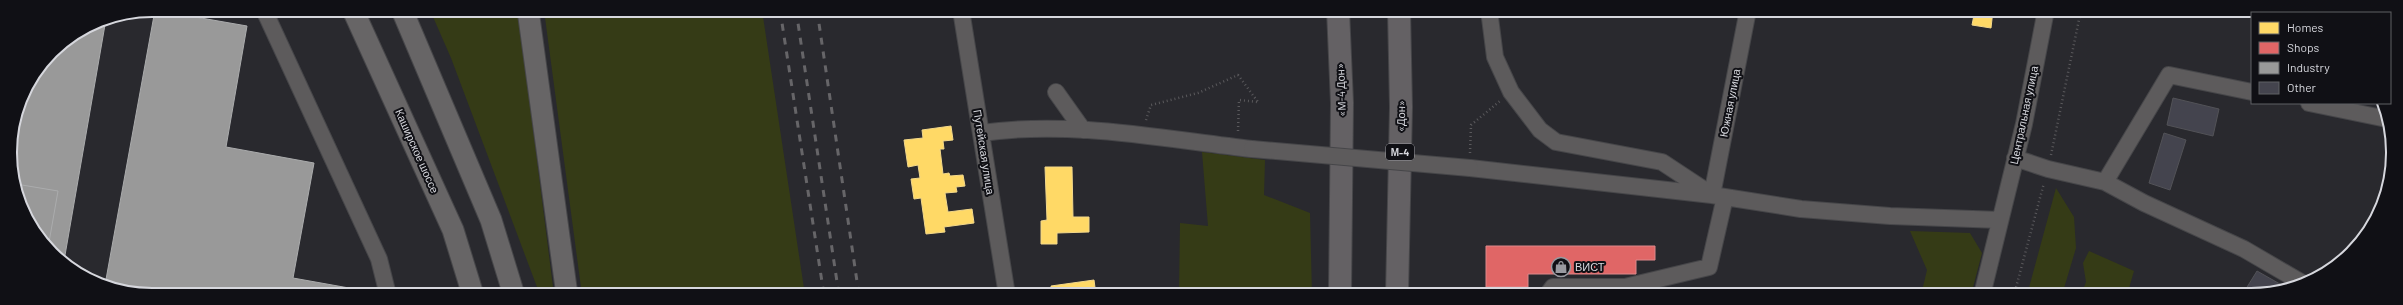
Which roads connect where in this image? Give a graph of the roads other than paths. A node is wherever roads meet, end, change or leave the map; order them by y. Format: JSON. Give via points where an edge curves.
{"nodes":[{"id":1,"x":267,"y":17,"type":"edge"},
{"id":2,"x":356,"y":17,"type":"edge"},
{"id":3,"x":405,"y":17,"type":"edge"},
{"id":4,"x":529,"y":17,"type":"edge"},
{"id":5,"x":962,"y":17,"type":"edge"},
{"id":6,"x":1338,"y":17,"type":"edge"},
{"id":7,"x":1399,"y":17,"type":"edge"},
{"id":8,"x":1490,"y":17,"type":"edge"},
{"id":9,"x":1747,"y":17,"type":"edge"},
{"id":10,"x":2045,"y":17,"type":"edge"},
{"id":11,"x":1056,"y":92,"type":"dead end"},
{"id":12,"x":2251,"y":92,"type":"edge"},
{"id":13,"x":2314,"y":104,"type":"edge"},
{"id":14,"x":2381,"y":118,"type":"edge"},
{"id":15,"x":1084,"y":130,"type":"junction"},
{"id":16,"x":981,"y":133,"type":"junction"},
{"id":17,"x":2015,"y":158,"type":"junction"},
{"id":18,"x":2105,"y":182,"type":"junction"},
{"id":19,"x":1719,"y":196,"type":"junction"},
{"id":20,"x":2000,"y":220,"type":"junction"},
{"id":21,"x":2297,"y":280,"type":"edge"},
{"id":22,"x":386,"y":288,"type":"edge"},
{"id":23,"x":471,"y":288,"type":"edge"},
{"id":24,"x":512,"y":288,"type":"edge"},
{"id":25,"x":565,"y":288,"type":"edge"},
{"id":26,"x":1006,"y":288,"type":"edge"},
{"id":27,"x":1340,"y":288,"type":"edge"},
{"id":28,"x":1397,"y":288,"type":"edge"},
{"id":29,"x":1552,"y":288,"type":"edge"},
{"id":30,"x":1984,"y":288,"type":"edge"}],
"edges":[{"from":1,"to":22,"type":"street","via":[[379,259]]},
{"from":2,"to":23,"type":"main road","name":"Каширское шоссе","via":[[453,230]]},
{"from":3,"to":24,"type":"main road","via":[[491,220]]},
{"from":4,"to":25,"type":"main road"},
{"from":5,"to":16,"type":"street","name":"Путейская улица"},
{"from":6,"to":27,"type":"highway","name":"«М-4 Дон»","via":[[1342,103]]},
{"from":7,"to":28,"type":"highway","name":"«Дон»","number":"М-4","via":[[1401,108]]},
{"from":8,"to":19,"type":"street","via":[[1495,57],[1511,92],[1540,130],[1556,142],[1662,162]]},
{"from":9,"to":19,"type":"street","name":"Южная улица"},
{"from":10,"to":17,"type":"street","name":"Центральная улица"},
{"from":11,"to":15,"type":"street"},
{"from":12,"to":18,"type":"street","via":[[2169,75]]},
{"from":13,"to":14,"type":"street"},
{"from":15,"to":16,"type":"street","via":[[1006,129]]},
{"from":15,"to":19,"type":"street","bridge":true,"via":[[1252,149],[1470,161]]},
{"from":16,"to":26,"type":"street","name":"Путейская улица"},
{"from":17,"to":18,"type":"street","via":[[2048,169]]},
{"from":17,"to":20,"type":"street","name":"Центральная улица"},
{"from":18,"to":21,"type":"street","via":[[2244,249]]},
{"from":19,"to":20,"type":"street","via":[[1801,209],[1890,216]]},
{"from":19,"to":29,"type":"street","name":"Южная улица","via":[[1709,267],[1625,287]]},
{"from":20,"to":30,"type":"street","name":"Центральная улица"}]}
